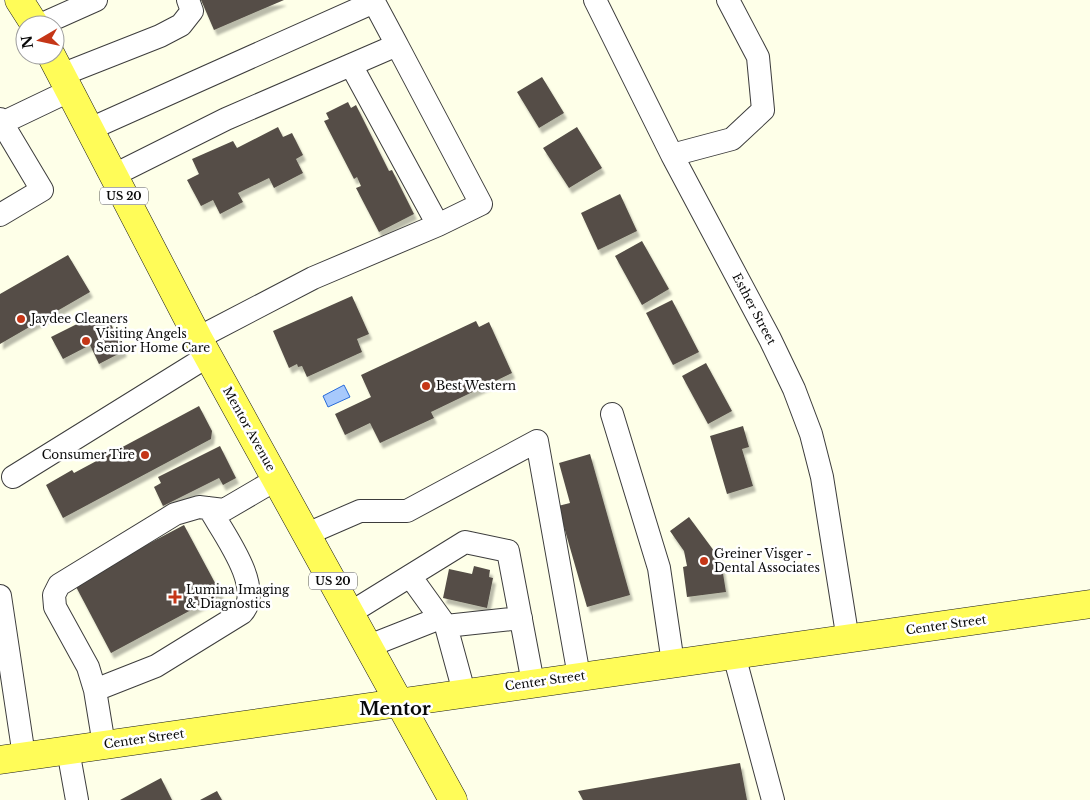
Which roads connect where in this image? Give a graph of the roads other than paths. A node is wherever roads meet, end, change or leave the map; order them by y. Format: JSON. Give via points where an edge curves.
{"nodes":[{"id":1,"x":19,"y":0,"type":"edge"},
{"id":2,"x":96,"y":0,"type":"edge"},
{"id":3,"x":188,"y":0,"type":"edge"},
{"id":4,"x":595,"y":0,"type":"edge"},
{"id":5,"x":728,"y":0,"type":"edge"},
{"id":6,"x":29,"y":15,"type":"edge"},
{"id":7,"x":62,"y":15,"type":"edge"},
{"id":8,"x":397,"y":45,"type":"junction"},
{"id":9,"x":351,"y":65,"type":"junction"},
{"id":10,"x":60,"y":73,"type":"edge"},
{"id":11,"x":1,"y":122,"type":"edge"},
{"id":12,"x":90,"y":129,"type":"junction"},
{"id":13,"x":672,"y":155,"type":"junction"},
{"id":14,"x":114,"y":175,"type":"junction"},
{"id":15,"x":0,"y":215,"type":"edge"},
{"id":16,"x":438,"y":225,"type":"junction"},
{"id":17,"x":203,"y":347,"type":"junction"},
{"id":18,"x":612,"y":414,"type":"dead end"},
{"id":19,"x":13,"y":477,"type":"dead end"},
{"id":20,"x":277,"y":479,"type":"junction"},
{"id":21,"x":209,"y":508,"type":"junction"},
{"id":22,"x":307,"y":534,"type":"junction"},
{"id":23,"x":410,"y":576,"type":"junction"},
{"id":24,"x":0,"y":596,"type":"edge"},
{"id":25,"x":1090,"y":604,"type":"edge"},
{"id":26,"x":350,"y":613,"type":"junction"},
{"id":27,"x":521,"y":618,"type":"junction"},
{"id":28,"x":443,"y":622,"type":"junction"},
{"id":29,"x":848,"y":640,"type":"junction"},
{"id":30,"x":369,"y":646,"type":"junction"},
{"id":31,"x":734,"y":655,"type":"junction"},
{"id":32,"x":673,"y":663,"type":"junction"},
{"id":33,"x":579,"y":676,"type":"junction"},
{"id":34,"x":533,"y":683,"type":"junction"},
{"id":35,"x":95,"y":690,"type":"junction"},
{"id":36,"x":464,"y":692,"type":"junction"},
{"id":37,"x":400,"y":703,"type":"junction"},
{"id":38,"x":104,"y":744,"type":"junction"},
{"id":39,"x":68,"y":750,"type":"junction"},
{"id":40,"x":12,"y":758,"type":"edge"},
{"id":41,"x":77,"y":800,"type":"edge"},
{"id":42,"x":453,"y":800,"type":"edge"},
{"id":43,"x":773,"y":800,"type":"edge"}],
"edges":[{"from":1,"to":6,"type":"main road"},
{"from":2,"to":7,"type":"street"},
{"from":3,"to":10,"type":"street","via":[[192,11],[181,25]]},
{"from":4,"to":13,"type":"street","name":"Esther Street"},
{"from":5,"to":13,"type":"street","via":[[758,57],[763,110],[732,139]]},
{"from":8,"to":9,"type":"street"},
{"from":8,"to":12,"type":"street","via":[[374,2]]},
{"from":8,"to":16,"type":"street","via":[[482,204]]},
{"from":9,"to":14,"type":"street","via":[[226,119]]},
{"from":9,"to":16,"type":"street"},
{"from":10,"to":11,"type":"street"},
{"from":10,"to":12,"type":"main road","name":"Mentor Avenue","number":"US 20"},
{"from":11,"to":15,"type":"street","via":[[42,190]]},
{"from":12,"to":14,"type":"main road","name":"Mentor Avenue","number":"US 20"},
{"from":13,"to":29,"type":"street","name":"Esther Street","via":[[770,339],[811,434],[822,477]]},
{"from":14,"to":17,"type":"main road","name":"Mentor Avenue","number":"US 20"},
{"from":16,"to":17,"type":"street","via":[[312,278]]},
{"from":17,"to":19,"type":"street"},
{"from":17,"to":20,"type":"main road","name":"Mentor Avenue","number":"US 20"},
{"from":18,"to":32,"type":"street","via":[[659,568]]},
{"from":20,"to":21,"type":"street","via":[[224,510]]},
{"from":20,"to":22,"type":"main road","name":"Mentor Avenue","number":"US 20"},
{"from":21,"to":35,"type":"street","via":[[247,579],[248,605],[242,613],[156,666]]},
{"from":21,"to":35,"type":"street","via":[[175,514],[59,585],[54,595],[55,607],[83,656]]},
{"from":22,"to":26,"type":"main road","name":"Mentor Avenue","number":"US 20"},
{"from":22,"to":33,"type":"street","via":[[360,511],[407,511],[537,441]]},
{"from":23,"to":26,"type":"street"},
{"from":23,"to":27,"type":"street","via":[[465,542],[508,551]]},
{"from":23,"to":28,"type":"street"},
{"from":24,"to":40,"type":"street"},
{"from":25,"to":29,"type":"main road","name":"Center Street"},
{"from":26,"to":30,"type":"main road","name":"Mentor Avenue","number":"US 20"},
{"from":27,"to":28,"type":"street"},
{"from":27,"to":34,"type":"street"},
{"from":28,"to":30,"type":"street"},
{"from":28,"to":36,"type":"street"},
{"from":29,"to":31,"type":"main road","name":"Center Street"},
{"from":30,"to":37,"type":"main road","name":"Mentor Avenue","number":"US 20"},
{"from":31,"to":32,"type":"main road","name":"Center Street"},
{"from":31,"to":43,"type":"street"},
{"from":32,"to":33,"type":"main road","name":"Center Street"},
{"from":33,"to":34,"type":"main road","name":"Center Street"},
{"from":34,"to":36,"type":"main road","name":"Center Street"},
{"from":35,"to":38,"type":"street"},
{"from":36,"to":37,"type":"main road","name":"Center Street"},
{"from":37,"to":38,"type":"main road","name":"Center Street"},
{"from":37,"to":42,"type":"main road","name":"Mentor Avenue","number":"US 20"},
{"from":38,"to":39,"type":"main road","name":"Center Street"},
{"from":39,"to":40,"type":"main road","name":"Center Street"},
{"from":39,"to":41,"type":"street"}]}
